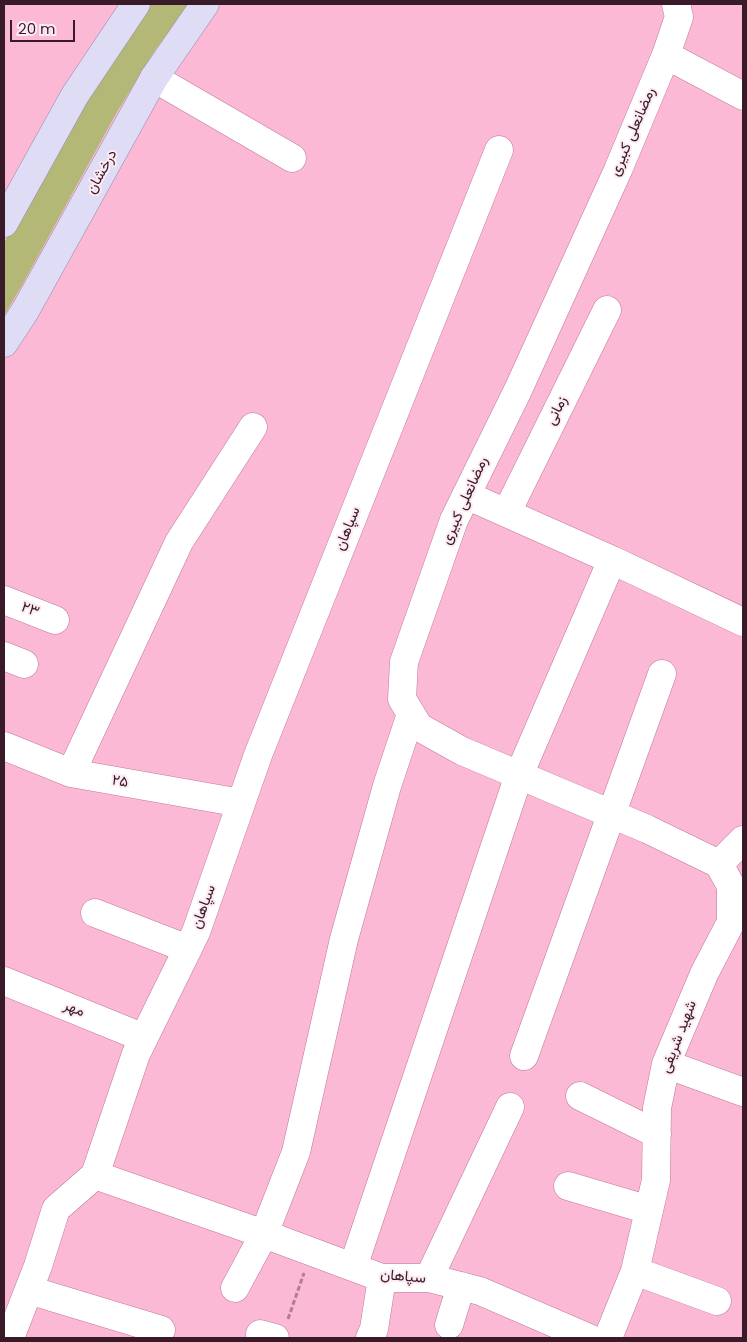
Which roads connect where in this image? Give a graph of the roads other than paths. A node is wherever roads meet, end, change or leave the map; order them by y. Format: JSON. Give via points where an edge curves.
{"nodes":[{"id":1,"x":136,"y":4,"type":"edge"},
{"id":2,"x":205,"y":4,"type":"edge"},
{"id":3,"x":676,"y":4,"type":"edge"},
{"id":4,"x":666,"y":55,"type":"junction"},
{"id":5,"x":154,"y":78,"type":"junction"},
{"id":6,"x":743,"y":96,"type":"edge"},
{"id":7,"x":499,"y":150,"type":"dead end"},
{"id":8,"x":292,"y":158,"type":"dead end"},
{"id":9,"x":4,"y":223,"type":"edge"},
{"id":10,"x":607,"y":310,"type":"dead end"},
{"id":11,"x":4,"y":343,"type":"edge"},
{"id":12,"x":253,"y":427,"type":"dead end"},
{"id":13,"x":466,"y":495,"type":"junction"},
{"id":14,"x":507,"y":512,"type":"junction"},
{"id":15,"x":612,"y":560,"type":"junction"},
{"id":16,"x":4,"y":600,"type":"edge"},
{"id":17,"x":56,"y":620,"type":"dead end"},
{"id":18,"x":743,"y":622,"type":"edge"},
{"id":19,"x":662,"y":674,"type":"dead end"},
{"id":20,"x":411,"y":714,"type":"junction"},
{"id":21,"x":4,"y":746,"type":"edge"},
{"id":22,"x":71,"y":773,"type":"junction"},
{"id":23,"x":519,"y":775,"type":"junction"},
{"id":24,"x":241,"y":804,"type":"junction"},
{"id":25,"x":611,"y":814,"type":"junction"},
{"id":26,"x":743,"y":840,"type":"edge"},
{"id":27,"x":719,"y":864,"type":"junction"},
{"id":28,"x":96,"y":913,"type":"dead end"},
{"id":29,"x":737,"y":925,"type":"edge"},
{"id":30,"x":188,"y":948,"type":"junction"},
{"id":31,"x":4,"y":981,"type":"edge"},
{"id":32,"x":144,"y":1038,"type":"junction"},
{"id":33,"x":524,"y":1056,"type":"dead end"},
{"id":34,"x":666,"y":1064,"type":"junction"},
{"id":35,"x":743,"y":1092,"type":"edge"},
{"id":36,"x":580,"y":1096,"type":"dead end"},
{"id":37,"x":510,"y":1107,"type":"dead end"},
{"id":38,"x":657,"y":1134,"type":"junction"},
{"id":39,"x":95,"y":1175,"type":"junction"},
{"id":40,"x":568,"y":1186,"type":"dead end"},
{"id":41,"x":649,"y":1210,"type":"junction"},
{"id":42,"x":264,"y":1234,"type":"junction"},
{"id":43,"x":353,"y":1267,"type":"junction"},
{"id":44,"x":635,"y":1271,"type":"junction"},
{"id":45,"x":382,"y":1278,"type":"junction"},
{"id":46,"x":429,"y":1278,"type":"junction"},
{"id":47,"x":461,"y":1286,"type":"junction"},
{"id":48,"x":235,"y":1288,"type":"dead end"},
{"id":49,"x":29,"y":1290,"type":"junction"},
{"id":50,"x":717,"y":1301,"type":"dead end"},
{"id":51,"x":448,"y":1325,"type":"dead end"},
{"id":52,"x":161,"y":1330,"type":"dead end"},
{"id":53,"x":10,"y":1338,"type":"edge"},
{"id":54,"x":370,"y":1338,"type":"edge"},
{"id":55,"x":589,"y":1338,"type":"edge"},
{"id":56,"x":608,"y":1338,"type":"edge"}],
"edges":[{"from":1,"to":9,"type":"main road","via":[[75,95]]},
{"from":2,"to":5,"type":"main road","name":"درخشان"},
{"from":3,"to":4,"type":"street","name":"رمضانعلی کبیری","via":[[679,17]]},
{"from":4,"to":6,"type":"street"},
{"from":4,"to":13,"type":"street","name":"رمضانعلی کبیری","via":[[618,170],[518,390]]},
{"from":5,"to":8,"type":"street"},
{"from":5,"to":11,"type":"main road","name":"درخشان"},
{"from":7,"to":24,"type":"street","name":"سپاهان"},
{"from":10,"to":14,"type":"street","name":"زمانی"},
{"from":12,"to":22,"type":"street","via":[[179,542]]},
{"from":13,"to":14,"type":"street"},
{"from":13,"to":20,"type":"street","name":"رمضانعلی کبیری","via":[[454,520],[404,662],[402,699]]},
{"from":14,"to":15,"type":"street"},
{"from":15,"to":18,"type":"street"},
{"from":15,"to":23,"type":"street"},
{"from":16,"to":17,"type":"street","name":"۲۳"},
{"from":19,"to":25,"type":"street"},
{"from":20,"to":23,"type":"street","name":"رمضانعلی کبیری","via":[[419,727],[462,752]]},
{"from":20,"to":42,"type":"street","via":[[344,939],[296,1152]]},
{"from":21,"to":22,"type":"street","name":"۲۵"},
{"from":22,"to":24,"type":"street","name":"۲۵"},
{"from":23,"to":25,"type":"street","name":"رمضانعلی کبیری"},
{"from":23,"to":43,"type":"street"},
{"from":24,"to":30,"type":"street","name":"سپاهان"},
{"from":25,"to":27,"type":"street","name":"رمضانعلی کبیری"},
{"from":25,"to":33,"type":"street"},
{"from":26,"to":27,"type":"street"},
{"from":27,"to":29,"type":"street","name":"شهید شریفی","via":[[731,886]]},
{"from":28,"to":30,"type":"street"},
{"from":29,"to":34,"type":"street","name":"شهید شریفی","via":[[704,974]]},
{"from":30,"to":32,"type":"street","name":"سپاهان"},
{"from":31,"to":32,"type":"street","name":"مهر"},
{"from":32,"to":39,"type":"street","name":"سپاهان"},
{"from":34,"to":35,"type":"street"},
{"from":34,"to":38,"type":"street","name":"شهید شریفی","via":[[657,1108]]},
{"from":36,"to":38,"type":"street"},
{"from":37,"to":46,"type":"street"},
{"from":38,"to":41,"type":"street","name":"شهید شریفی","via":[[656,1180]]},
{"from":39,"to":42,"type":"street","name":"سپاهان"},
{"from":39,"to":49,"type":"street","via":[[56,1209]]},
{"from":40,"to":41,"type":"street"},
{"from":41,"to":44,"type":"street","name":"شهید شریفی"},
{"from":42,"to":43,"type":"street","name":"سپاهان"},
{"from":42,"to":48,"type":"street"},
{"from":43,"to":45,"type":"street","name":"سپاهان"},
{"from":44,"to":50,"type":"street"},
{"from":44,"to":56,"type":"street","name":"شهید شریفی"},
{"from":45,"to":46,"type":"street","name":"سپاهان"},
{"from":45,"to":54,"type":"street"},
{"from":46,"to":47,"type":"street","name":"سپاهان"},
{"from":47,"to":51,"type":"street"},
{"from":47,"to":55,"type":"street","name":"سپاهان","via":[[480,1291]]},
{"from":49,"to":52,"type":"street"},
{"from":49,"to":53,"type":"street"}]}
